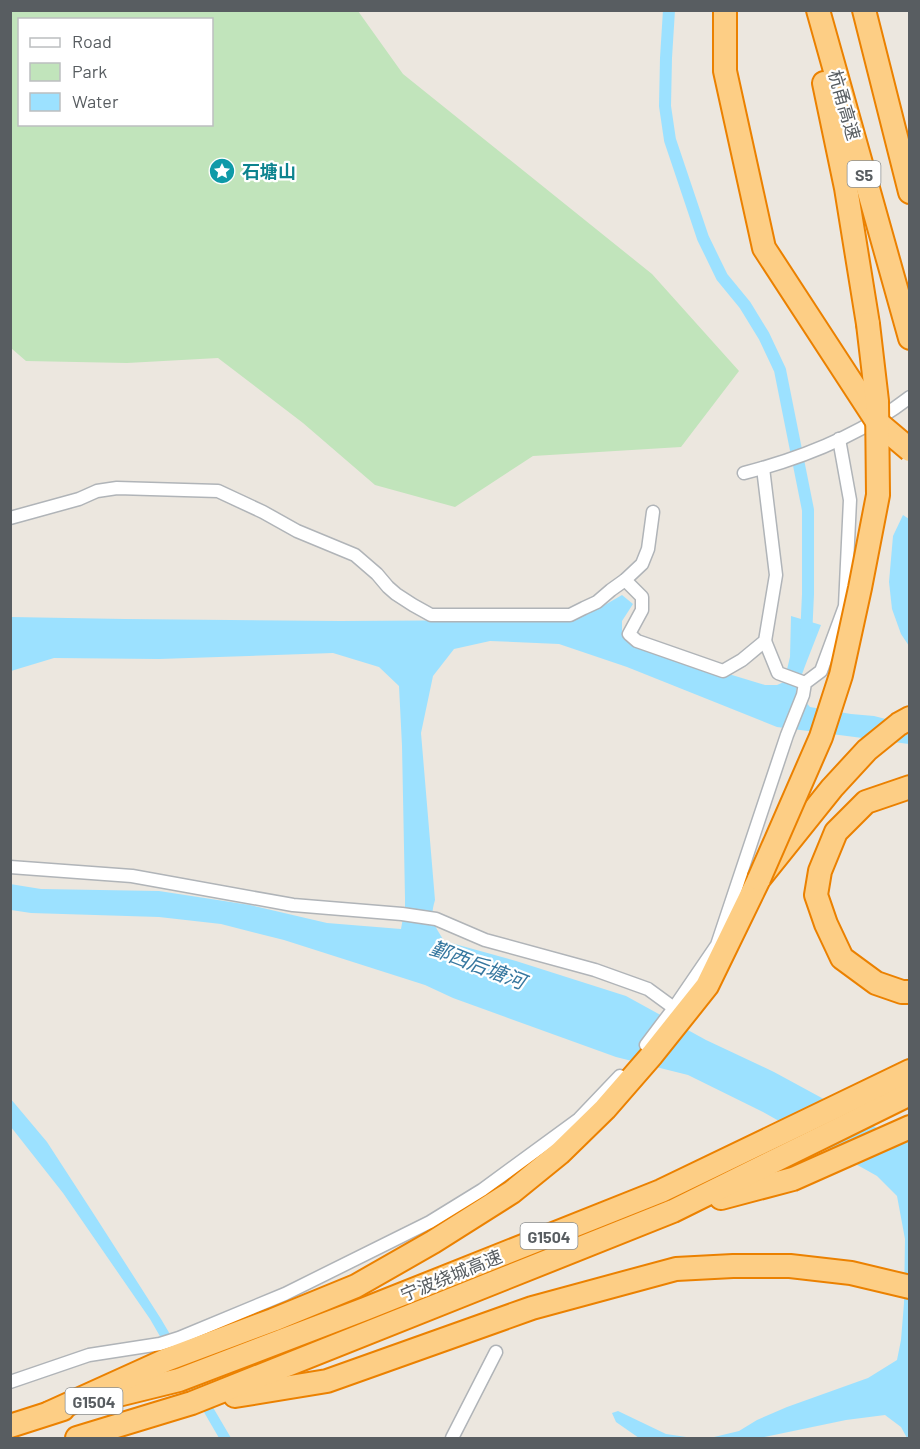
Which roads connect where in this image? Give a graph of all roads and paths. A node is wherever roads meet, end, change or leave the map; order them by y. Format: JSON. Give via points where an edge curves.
{"nodes":[{"id":1,"x":725,"y":10,"type":"edge"},
{"id":2,"x":810,"y":10,"type":"edge"},
{"id":3,"x":819,"y":10,"type":"edge"},
{"id":4,"x":866,"y":10,"type":"edge"},
{"id":5,"x":909,"y":127,"type":"edge"},
{"id":6,"x":909,"y":192,"type":"edge"},
{"id":7,"x":909,"y":338,"type":"edge"},
{"id":8,"x":909,"y":397,"type":"edge"},
{"id":9,"x":839,"y":439,"type":"junction"},
{"id":10,"x":909,"y":450,"type":"edge"},
{"id":11,"x":768,"y":467,"type":"junction"},
{"id":12,"x":744,"y":473,"type":"dead end"},
{"id":13,"x":653,"y":512,"type":"dead end"},
{"id":14,"x":10,"y":518,"type":"edge"},
{"id":15,"x":625,"y":580,"type":"junction"},
{"id":16,"x":765,"y":641,"type":"junction"},
{"id":17,"x":804,"y":689,"type":"junction"},
{"id":18,"x":909,"y":718,"type":"edge"},
{"id":19,"x":909,"y":787,"type":"edge"},
{"id":20,"x":10,"y":867,"type":"edge"},
{"id":21,"x":759,"y":879,"type":"junction"},
{"id":22,"x":909,"y":992,"type":"edge"},
{"id":23,"x":674,"y":1008,"type":"junction"},
{"id":24,"x":909,"y":1071,"type":"edge"},
{"id":25,"x":909,"y":1094,"type":"edge"},
{"id":26,"x":909,"y":1127,"type":"edge"},
{"id":27,"x":673,"y":1211,"type":"junction"},
{"id":28,"x":909,"y":1287,"type":"edge"},
{"id":29,"x":163,"y":1352,"type":"junction"},
{"id":30,"x":496,"y":1352,"type":"dead end"},
{"id":31,"x":10,"y":1382,"type":"edge"},
{"id":32,"x":192,"y":1403,"type":"junction"},
{"id":33,"x":49,"y":1413,"type":"junction"},
{"id":34,"x":10,"y":1426,"type":"edge"},
{"id":35,"x":77,"y":1438,"type":"edge"},
{"id":36,"x":452,"y":1438,"type":"edge"}],
"edges":[{"from":1,"to":10,"type":"highway","bridge":true,"via":[[725,71],[764,248],[878,423]]},
{"from":2,"to":21,"type":"highway","bridge":true,"via":[[846,188],[868,324],[877,401],[878,495],[841,675],[821,737]]},
{"from":3,"to":7,"type":"highway","name":"杭甬高速","number":"S5"},
{"from":4,"to":5,"type":"highway"},
{"from":4,"to":6,"type":"highway","number":"S5"},
{"from":8,"to":9,"type":"street"},
{"from":9,"to":11,"type":"street"},
{"from":9,"to":17,"type":"street","via":[[850,500],[845,606],[821,671]]},
{"from":11,"to":12,"type":"street"},
{"from":11,"to":16,"type":"street","via":[[776,575]]},
{"from":13,"to":15,"type":"street","via":[[642,564]]},
{"from":14,"to":15,"type":"street","via":[[117,488],[218,491],[297,531],[356,555],[396,594],[431,615],[570,615],[597,602]]},
{"from":15,"to":16,"type":"street","via":[[642,597],[642,610],[629,634],[637,641],[723,671]]},
{"from":16,"to":17,"type":"street","via":[[778,673]]},
{"from":17,"to":23,"type":"street","via":[[717,945]]},
{"from":18,"to":21,"type":"highway","bridge":true,"via":[[867,750],[839,780]]},
{"from":19,"to":22,"type":"highway","via":[[866,802],[836,832],[820,871],[816,895],[842,958],[876,983]]},
{"from":20,"to":23,"type":"street","via":[[132,876],[293,905],[436,920],[485,940],[616,977],[648,989]]},
{"from":21,"to":29,"type":"highway","via":[[707,986],[605,1109],[560,1154],[512,1192],[356,1286],[273,1320]]},
{"from":23,"to":29,"type":"street","via":[[634,1062],[579,1119],[491,1184],[430,1222],[285,1294],[178,1338]]},
{"from":24,"to":33,"type":"highway","name":"宁波绕城高速","number":"G1504","via":[[661,1191],[365,1309],[179,1380]]},
{"from":25,"to":27,"type":"highway","name":"宁波绕城高速","number":"G1504"},
{"from":26,"to":27,"type":"highway","via":[[793,1179]]},
{"from":27,"to":32,"type":"highway","name":"宁波绕城高速","number":"G1504"},
{"from":28,"to":32,"type":"highway","via":[[851,1273],[790,1266],[676,1269],[532,1308],[327,1381]]},
{"from":29,"to":31,"type":"street","via":[[89,1355]]},
{"from":29,"to":33,"type":"highway"},
{"from":30,"to":36,"type":"street"},
{"from":32,"to":35,"type":"highway","name":"宁波绕城高速","number":"G1504"},
{"from":33,"to":34,"type":"highway","name":"宁波绕城高速","number":"G1504"}]}
